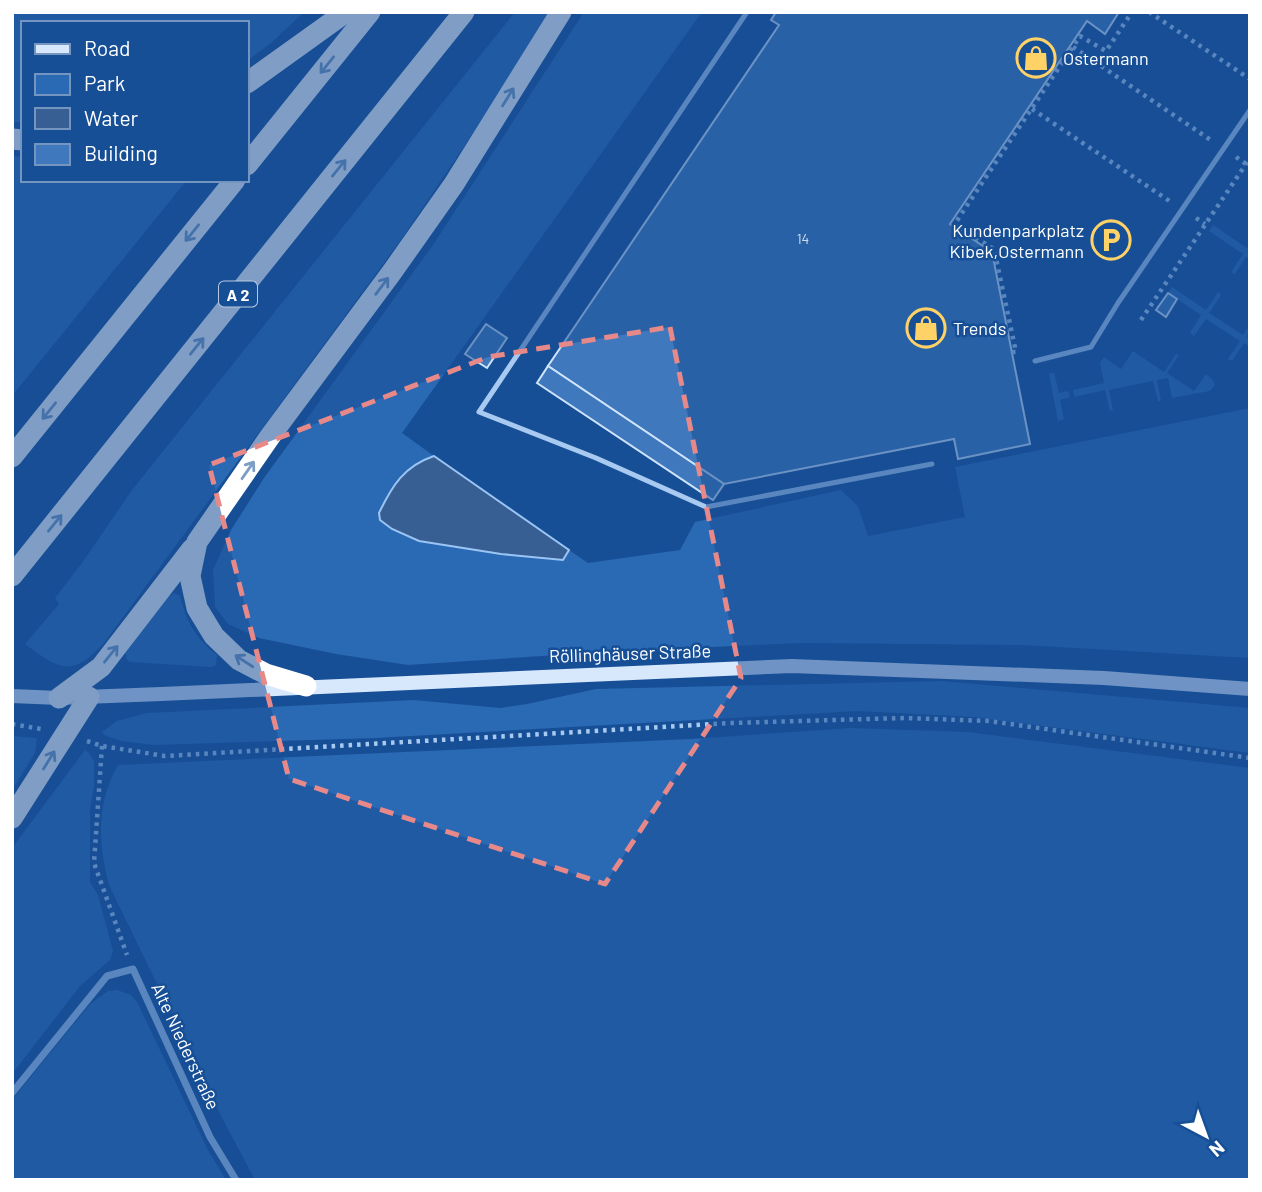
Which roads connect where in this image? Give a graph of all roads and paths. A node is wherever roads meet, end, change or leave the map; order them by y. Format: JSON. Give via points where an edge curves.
{"nodes":[{"id":1,"x":346,"y":12,"type":"edge"},
{"id":2,"x":370,"y":12,"type":"edge"},
{"id":3,"x":464,"y":12,"type":"edge"},
{"id":4,"x":561,"y":12,"type":"edge"},
{"id":5,"x":747,"y":12,"type":"edge"},
{"id":6,"x":1132,"y":12,"type":"edge"},
{"id":7,"x":1149,"y":12,"type":"edge"},
{"id":8,"x":1073,"y":47,"type":"junction"},
{"id":9,"x":1250,"y":79,"type":"edge"},
{"id":10,"x":248,"y":82,"type":"edge"},
{"id":11,"x":1032,"y":109,"type":"junction"},
{"id":12,"x":1250,"y":110,"type":"edge"},
{"id":13,"x":1223,"y":149,"type":"junction"},
{"id":14,"x":1248,"y":161,"type":"edge"},
{"id":15,"x":248,"y":164,"type":"edge"},
{"id":16,"x":233,"y":182,"type":"edge"},
{"id":17,"x":1182,"y":209,"type":"junction"},
{"id":18,"x":1205,"y":224,"type":"junction"},
{"id":19,"x":1141,"y":320,"type":"dead end"},
{"id":20,"x":1012,"y":352,"type":"dead end"},
{"id":21,"x":1035,"y":361,"type":"dead end"},
{"id":22,"x":12,"y":457,"type":"edge"},
{"id":23,"x":932,"y":464,"type":"dead end"},
{"id":24,"x":197,"y":542,"type":"junction"},
{"id":25,"x":12,"y":576,"type":"edge"},
{"id":26,"x":306,"y":687,"type":"junction"},
{"id":27,"x":1250,"y":689,"type":"edge"},
{"id":28,"x":12,"y":696,"type":"edge"},
{"id":29,"x":89,"y":697,"type":"junction"},
{"id":30,"x":59,"y":698,"type":"junction"},
{"id":31,"x":12,"y":724,"type":"edge"},
{"id":32,"x":65,"y":734,"type":"junction"},
{"id":33,"x":102,"y":746,"type":"junction"},
{"id":34,"x":1250,"y":758,"type":"edge"},
{"id":35,"x":12,"y":818,"type":"edge"},
{"id":36,"x":133,"y":969,"type":"junction"},
{"id":37,"x":12,"y":1093,"type":"edge"},
{"id":38,"x":236,"y":1180,"type":"edge"}],
"edges":[{"from":1,"to":10,"type":"highway"},
{"from":2,"to":15,"type":"highway","one_way":true},
{"from":25,"to":3,"type":"highway","number":"A 2","one_way":true},
{"from":24,"to":4,"type":"highway","one_way":true,"via":[[454,184]]},
{"from":5,"to":23,"type":"lane","via":[[480,412],[706,507]]},
{"from":6,"to":8,"type":"path","via":[[1106,51],[1080,36]]},
{"from":7,"to":9,"type":"path"},
{"from":8,"to":11,"type":"path"},
{"from":8,"to":13,"type":"path"},
{"from":11,"to":17,"type":"path"},
{"from":11,"to":20,"type":"path","via":[[954,225],[994,249],[1016,352]]},
{"from":12,"to":13,"type":"lane"},
{"from":13,"to":14,"type":"path"},
{"from":13,"to":17,"type":"lane"},
{"from":14,"to":18,"type":"path"},
{"from":16,"to":22,"type":"highway","one_way":true},
{"from":17,"to":18,"type":"path"},
{"from":17,"to":21,"type":"lane","via":[[1091,347]]},
{"from":18,"to":19,"type":"path"},
{"from":26,"to":24,"type":"highway","one_way":true,"via":[[248,665],[214,636],[197,608],[190,576]]},
{"from":30,"to":24,"type":"highway","one_way":true,"via":[[101,667]]},
{"from":26,"to":27,"type":"main road","name":"Röllinghäuser Straße","via":[[792,666],[1104,678]]},
{"from":26,"to":29,"type":"main road","name":"Röllinghäuser Straße"},
{"from":28,"to":30,"type":"main road","name":"Röllinghäuser Straße"},
{"from":29,"to":30,"type":"main road","name":"Röllinghäuser Straße"},
{"from":29,"to":32,"type":"highway"},
{"from":31,"to":32,"type":"path"},
{"from":32,"to":33,"type":"path"},
{"from":35,"to":32,"type":"highway","one_way":true},
{"from":33,"to":34,"type":"path","via":[[165,756],[731,723],[905,718],[989,721]]},
{"from":33,"to":36,"type":"path","via":[[94,863]]},
{"from":36,"to":37,"type":"street","name":"Alte Niederstraße","via":[[107,976]]},
{"from":36,"to":38,"type":"street","name":"Alte Niederstraße","via":[[210,1137]]}]}
